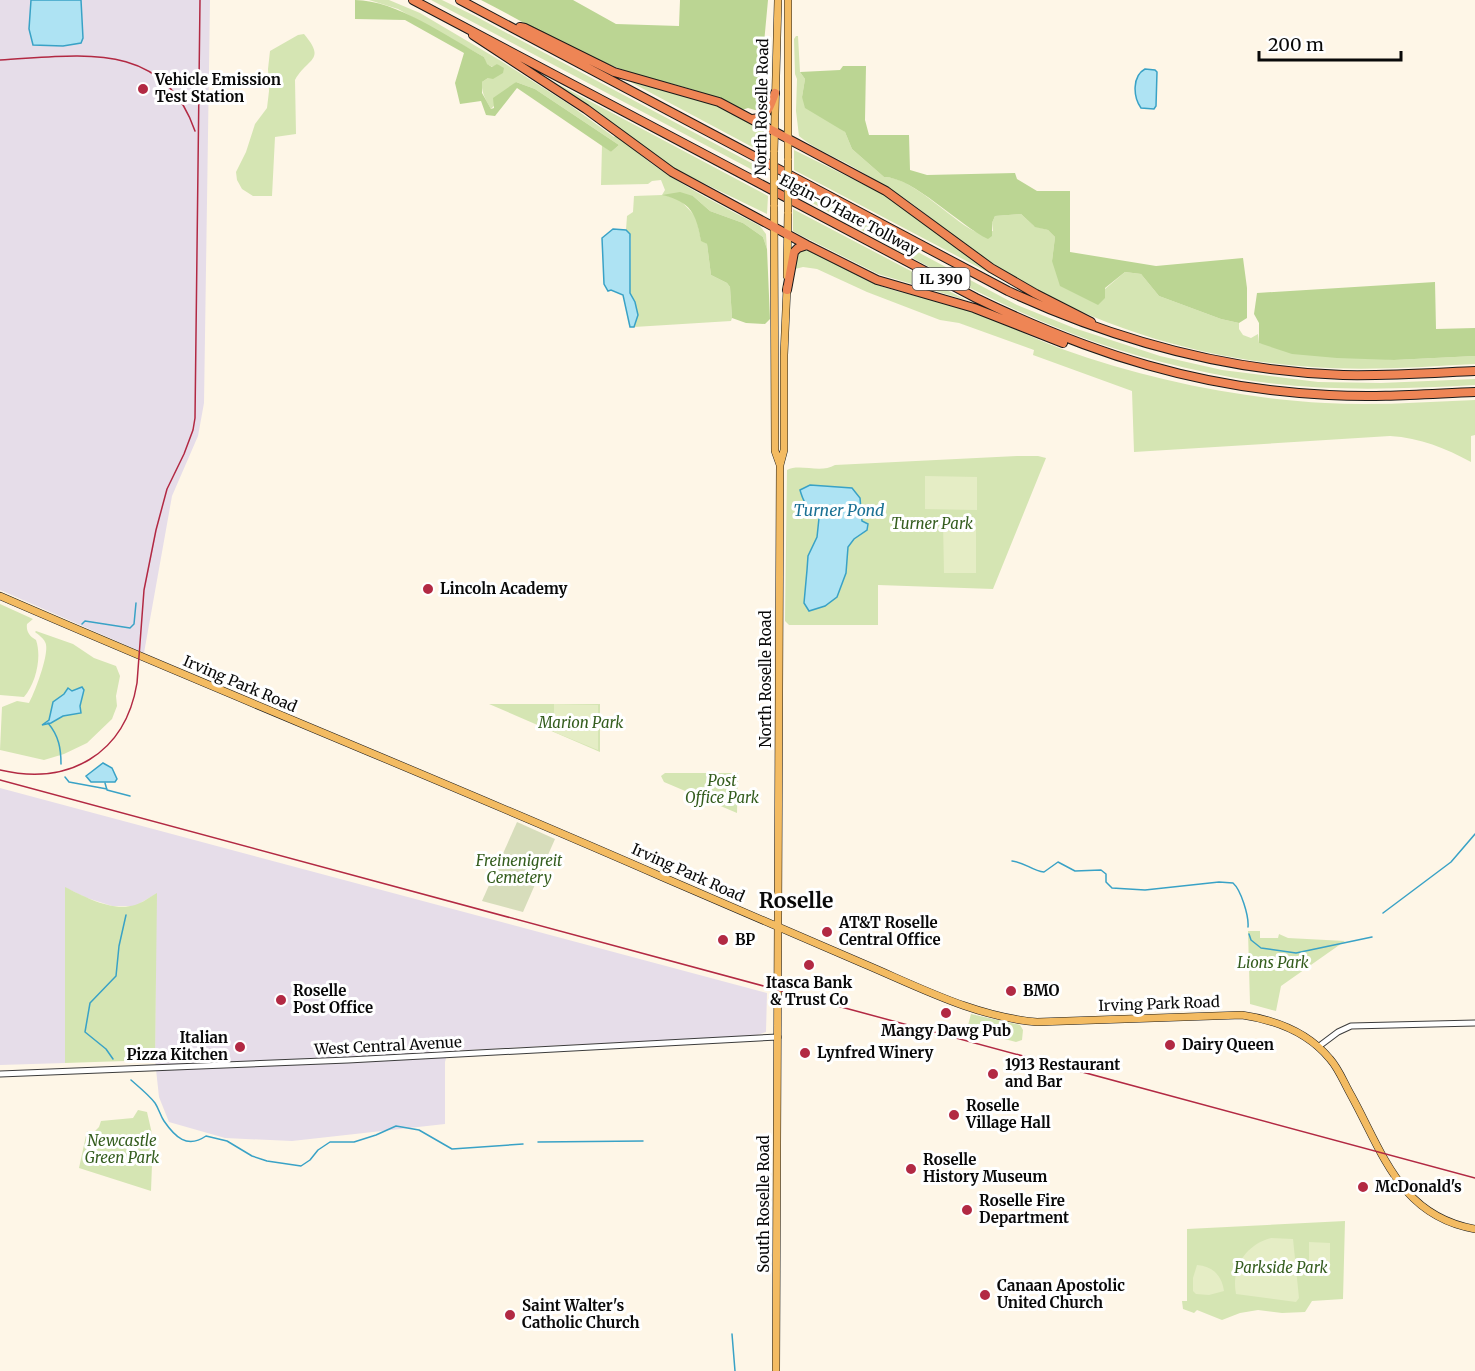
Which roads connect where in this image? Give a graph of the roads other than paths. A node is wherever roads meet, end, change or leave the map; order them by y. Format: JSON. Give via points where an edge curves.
{"nodes":[{"id":1,"x":413,"y":0,"type":"edge"},
{"id":2,"x":460,"y":0,"type":"edge"},
{"id":3,"x":778,"y":0,"type":"edge"},
{"id":4,"x":788,"y":0,"type":"edge"},
{"id":5,"x":451,"y":19,"type":"junction"},
{"id":6,"x":508,"y":26,"type":"junction"},
{"id":7,"x":775,"y":93,"type":"junction"},
{"id":8,"x":751,"y":119,"type":"junction"},
{"id":9,"x":774,"y":131,"type":"junction"},
{"id":10,"x":789,"y":138,"type":"junction"},
{"id":11,"x":774,"y":227,"type":"junction"},
{"id":12,"x":788,"y":234,"type":"junction"},
{"id":13,"x":807,"y":245,"type":"junction"},
{"id":14,"x":787,"y":291,"type":"junction"},
{"id":15,"x":1107,"y":332,"type":"junction"},
{"id":16,"x":1081,"y":345,"type":"junction"},
{"id":17,"x":1475,"y":371,"type":"edge"},
{"id":18,"x":1475,"y":392,"type":"edge"},
{"id":19,"x":780,"y":465,"type":"junction"},
{"id":20,"x":0,"y":596,"type":"edge"},
{"id":21,"x":778,"y":928,"type":"junction"},
{"id":22,"x":1475,"y":1023,"type":"edge"},
{"id":23,"x":778,"y":1037,"type":"junction"},
{"id":24,"x":1318,"y":1047,"type":"junction"},
{"id":25,"x":0,"y":1074,"type":"edge"},
{"id":26,"x":1475,"y":1229,"type":"edge"},
{"id":27,"x":777,"y":1371,"type":"edge"}],
"edges":[{"from":1,"to":5,"type":"highway","name":"Elgin-O'Hare Tollway","number":"IL 390"},
{"from":2,"to":6,"type":"highway","name":"Elgin-O'Hare Tollway","number":"IL 390"},
{"from":3,"to":7,"type":"main road","name":"North Roselle Road"},
{"from":4,"to":10,"type":"main road","name":"North Roselle Road"},
{"from":5,"to":11,"type":"highway","via":[[672,172]]},
{"from":5,"to":16,"type":"highway","name":"Elgin-O'Hare Tollway","number":"IL 390","via":[[976,298]]},
{"from":6,"to":8,"type":"highway","via":[[525,28],[614,72],[704,96]]},
{"from":6,"to":15,"type":"highway","name":"Elgin-O'Hare Tollway","number":"IL 390","via":[[999,286]]},
{"from":7,"to":8,"type":"highway","via":[[767,113]]},
{"from":7,"to":9,"type":"main road","name":"North Roselle Road"},
{"from":8,"to":9,"type":"highway"},
{"from":9,"to":10,"type":"highway"},
{"from":9,"to":11,"type":"main road","name":"North Roselle Road","bridge":true},
{"from":10,"to":12,"type":"main road","name":"North Roselle Road","bridge":true},
{"from":10,"to":15,"type":"highway","via":[[886,191],[1014,282]]},
{"from":11,"to":12,"type":"highway"},
{"from":11,"to":19,"type":"main road","name":"North Roselle Road","via":[[775,451]]},
{"from":12,"to":13,"type":"highway"},
{"from":12,"to":14,"type":"main road","name":"North Roselle Road"},
{"from":13,"to":14,"type":"highway","via":[[794,252]]},
{"from":13,"to":16,"type":"highway","via":[[877,280],[974,308],[1062,343]]},
{"from":14,"to":19,"type":"main road","name":"North Roselle Road","via":[[784,450]]},
{"from":15,"to":17,"type":"highway","name":"Elgin-O'Hare Tollway","number":"IL 390","via":[[1194,356],[1281,370],[1364,375]]},
{"from":16,"to":18,"type":"highway","name":"Elgin-O'Hare Tollway","number":"IL 390","via":[[1161,370],[1262,389],[1369,396]]},
{"from":19,"to":21,"type":"main road","name":"North Roselle Road"},
{"from":20,"to":21,"type":"main road","name":"Irving Park Road","via":[[465,791]]},
{"from":21,"to":23,"type":"main road","name":"North Roselle Road"},
{"from":21,"to":24,"type":"main road","name":"Irving Park Road","via":[[934,994],[1009,1019],[1037,1022],[1242,1015],[1286,1026]]},
{"from":22,"to":24,"type":"street","via":[[1351,1026]]},
{"from":23,"to":25,"type":"street","name":"West Central Avenue"},
{"from":23,"to":27,"type":"main road","name":"South Roselle Road"},
{"from":24,"to":26,"type":"main road","name":"Irving Park Road","via":[[1335,1066],[1404,1189],[1442,1219]]}]}
